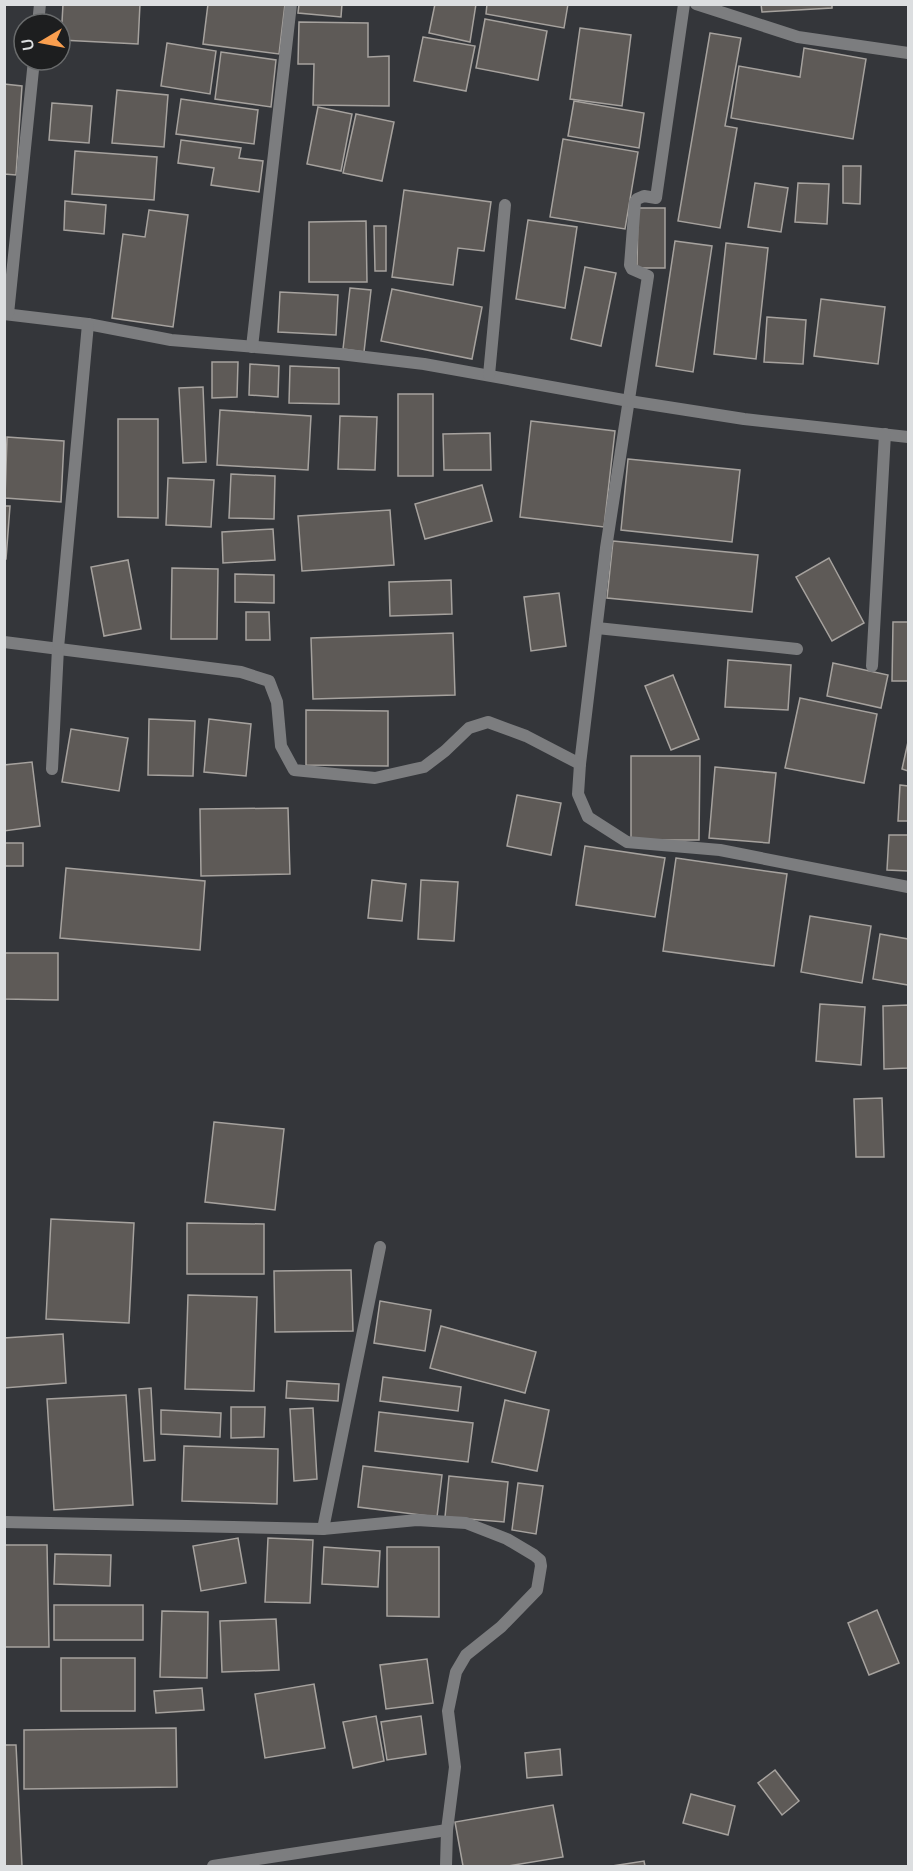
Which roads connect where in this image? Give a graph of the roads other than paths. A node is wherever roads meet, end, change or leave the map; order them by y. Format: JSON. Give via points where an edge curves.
{"nodes":[{"id":1,"x":291,"y":4,"type":"edge"},
{"id":2,"x":684,"y":4,"type":"edge"},
{"id":3,"x":696,"y":4,"type":"edge"},
{"id":4,"x":909,"y":53,"type":"edge"},
{"id":5,"x":33,"y":72,"type":"edge"},
{"id":6,"x":505,"y":205,"type":"dead end"},
{"id":7,"x":6,"y":314,"type":"edge"},
{"id":8,"x":88,"y":324,"type":"junction"},
{"id":9,"x":252,"y":347,"type":"junction"},
{"id":10,"x":489,"y":375,"type":"junction"},
{"id":11,"x":629,"y":401,"type":"junction"},
{"id":12,"x":885,"y":434,"type":"junction"},
{"id":13,"x":909,"y":437,"type":"edge"},
{"id":14,"x":597,"y":628,"type":"junction"},
{"id":15,"x":4,"y":642,"type":"edge"},
{"id":16,"x":57,"y":648,"type":"junction"},
{"id":17,"x":797,"y":649,"type":"dead end"},
{"id":18,"x":872,"y":666,"type":"dead end"},
{"id":19,"x":580,"y":765,"type":"junction"},
{"id":20,"x":52,"y":769,"type":"dead end"},
{"id":21,"x":909,"y":887,"type":"edge"},
{"id":22,"x":380,"y":1247,"type":"dead end"},
{"id":23,"x":4,"y":1522,"type":"edge"},
{"id":24,"x":323,"y":1528,"type":"junction"},
{"id":25,"x":447,"y":1830,"type":"junction"},
{"id":26,"x":213,"y":1866,"type":"edge"},
{"id":27,"x":446,"y":1866,"type":"edge"}],
"edges":[{"from":1,"to":9,"type":"street"},
{"from":2,"to":11,"type":"street","via":[[656,198],[644,196],[636,202],[630,265],[648,276]]},
{"from":3,"to":4,"type":"street","via":[[798,37]]},
{"from":5,"to":7,"type":"street"},
{"from":6,"to":10,"type":"street"},
{"from":7,"to":8,"type":"street"},
{"from":8,"to":9,"type":"street","via":[[171,340]]},
{"from":8,"to":16,"type":"street"},
{"from":9,"to":10,"type":"street","via":[[424,364]]},
{"from":10,"to":11,"type":"street"},
{"from":11,"to":12,"type":"street","via":[[744,419]]},
{"from":11,"to":14,"type":"street"},
{"from":12,"to":13,"type":"street"},
{"from":12,"to":18,"type":"street"},
{"from":14,"to":17,"type":"street"},
{"from":14,"to":19,"type":"street"},
{"from":15,"to":16,"type":"street"},
{"from":16,"to":19,"type":"street","via":[[241,672],[269,681],[277,702],[281,746],[294,770],[375,778],[424,767],[469,728],[488,722],[526,736]]},
{"from":16,"to":20,"type":"street"},
{"from":19,"to":21,"type":"street","via":[[578,794],[588,817],[627,842],[720,850]]},
{"from":22,"to":24,"type":"street"},
{"from":23,"to":24,"type":"street"},
{"from":24,"to":25,"type":"street","via":[[417,1520],[466,1523],[507,1539],[540,1560],[537,1590],[501,1627],[465,1654],[456,1672],[448,1711],[455,1767]]},
{"from":25,"to":26,"type":"street"},
{"from":25,"to":27,"type":"street"}]}
